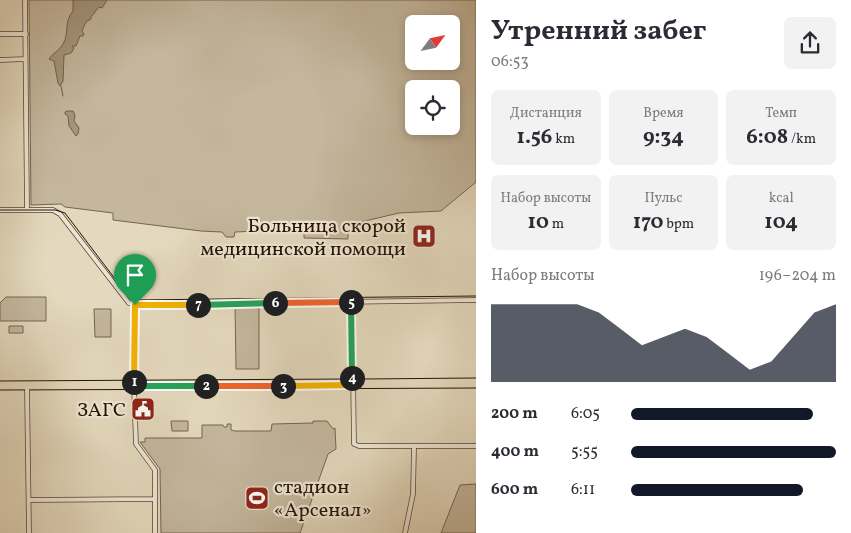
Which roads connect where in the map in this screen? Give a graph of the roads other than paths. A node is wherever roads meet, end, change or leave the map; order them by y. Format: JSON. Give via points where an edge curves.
{"nodes":[{"id":1,"x":25,"y":0,"type":"edge"},
{"id":2,"x":0,"y":34,"type":"edge"},
{"id":3,"x":26,"y":34,"type":"junction"},
{"id":4,"x":25,"y":59,"type":"junction"},
{"id":5,"x":0,"y":60,"type":"edge"},
{"id":6,"x":0,"y":210,"type":"edge"},
{"id":7,"x":27,"y":210,"type":"junction"},
{"id":8,"x":476,"y":300,"type":"edge"},
{"id":9,"x":352,"y":302,"type":"junction"},
{"id":10,"x":135,"y":305,"type":"junction"},
{"id":11,"x":476,"y":381,"type":"edge"},
{"id":12,"x":352,"y":383,"type":"junction"},
{"id":13,"x":0,"y":385,"type":"edge"},
{"id":14,"x":27,"y":385,"type":"junction"},
{"id":15,"x":134,"y":385,"type":"junction"},
{"id":16,"x":476,"y":385,"type":"edge"},
{"id":17,"x":476,"y":446,"type":"edge"},
{"id":18,"x":414,"y":447,"type":"junction"},
{"id":19,"x":154,"y":498,"type":"junction"},
{"id":20,"x":29,"y":500,"type":"junction"},
{"id":21,"x":29,"y":533,"type":"edge"},
{"id":22,"x":156,"y":533,"type":"edge"},
{"id":23,"x":406,"y":533,"type":"edge"}],
"edges":[{"from":1,"to":3,"type":"street"},
{"from":2,"to":3,"type":"street"},
{"from":3,"to":4,"type":"street"},
{"from":4,"to":5,"type":"street"},
{"from":4,"to":7,"type":"street"},
{"from":6,"to":7,"type":"street"},
{"from":7,"to":10,"type":"street","via":[[53,210],[63,216],[129,303]]},
{"from":8,"to":9,"type":"street"},
{"from":9,"to":10,"type":"street"},
{"from":9,"to":12,"type":"street"},
{"from":10,"to":15,"type":"street"},
{"from":11,"to":12,"type":"main road"},
{"from":12,"to":15,"type":"main road"},
{"from":12,"to":16,"type":"main road"},
{"from":12,"to":18,"type":"street","via":[[354,444]]},
{"from":13,"to":14,"type":"main road"},
{"from":14,"to":15,"type":"main road"},
{"from":14,"to":20,"type":"street"},
{"from":15,"to":19,"type":"street","via":[[136,444],[155,470]]},
{"from":17,"to":18,"type":"street"},
{"from":18,"to":23,"type":"street","via":[[413,494]]},
{"from":19,"to":20,"type":"street"},
{"from":19,"to":22,"type":"street"},
{"from":20,"to":21,"type":"street"}]}
